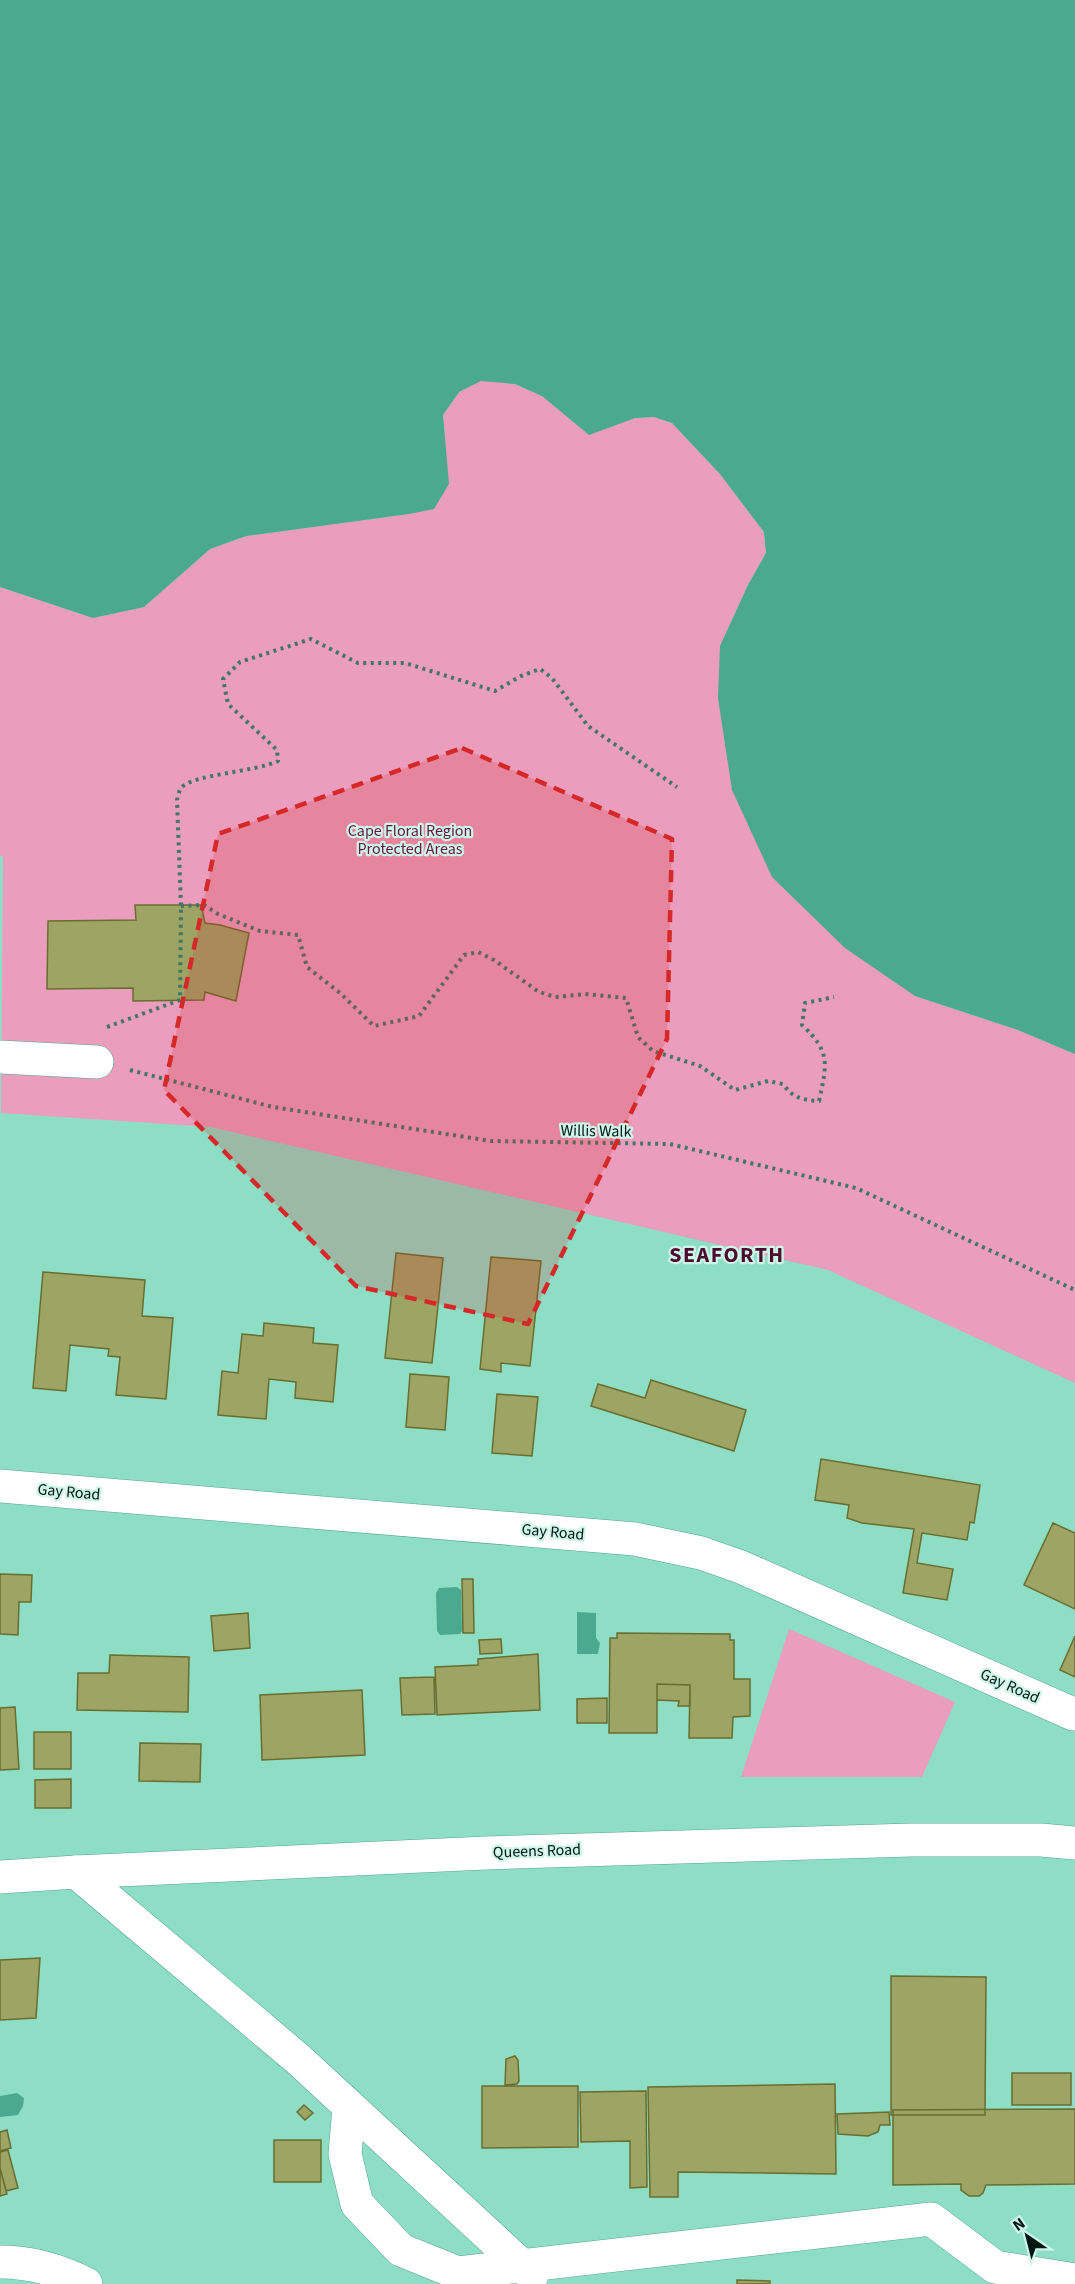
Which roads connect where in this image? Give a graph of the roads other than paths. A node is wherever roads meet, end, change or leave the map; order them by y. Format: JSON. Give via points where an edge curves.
{"nodes":[{"id":1,"x":0,"y":1057,"type":"edge"},
{"id":2,"x":97,"y":1062,"type":"road end"},
{"id":3,"x":0,"y":1486,"type":"edge"},
{"id":4,"x":1073,"y":1714,"type":"dead end"},
{"id":5,"x":1075,"y":1843,"type":"edge"},
{"id":6,"x":76,"y":1872,"type":"junction"},
{"id":7,"x":0,"y":1877,"type":"edge"},
{"id":8,"x":349,"y":2108,"type":"junction"},
{"id":9,"x":0,"y":2262,"type":"edge"},
{"id":10,"x":531,"y":2274,"type":"edge"},
{"id":11,"x":1075,"y":2280,"type":"edge"},
{"id":12,"x":86,"y":2284,"type":"edge"}],
"edges":[{"from":1,"to":2,"type":"street"},
{"from":3,"to":4,"type":"street","name":"Gay Road","via":[[635,1539],[701,1553],[741,1567]]},
{"from":5,"to":6,"type":"street","name":"Queens Road","via":[[899,1841],[486,1853]]},
{"from":6,"to":7,"type":"street","name":"Queens Road"},
{"from":6,"to":8,"type":"street","via":[[298,2059]]},
{"from":8,"to":10,"type":"street"},
{"from":8,"to":10,"type":"street","via":[[345,2154],[357,2204],[401,2250],[458,2273]]},
{"from":9,"to":12,"type":"street","via":[[23,2262]]},
{"from":10,"to":11,"type":"street","via":[[931,2219],[995,2267]]}]}
